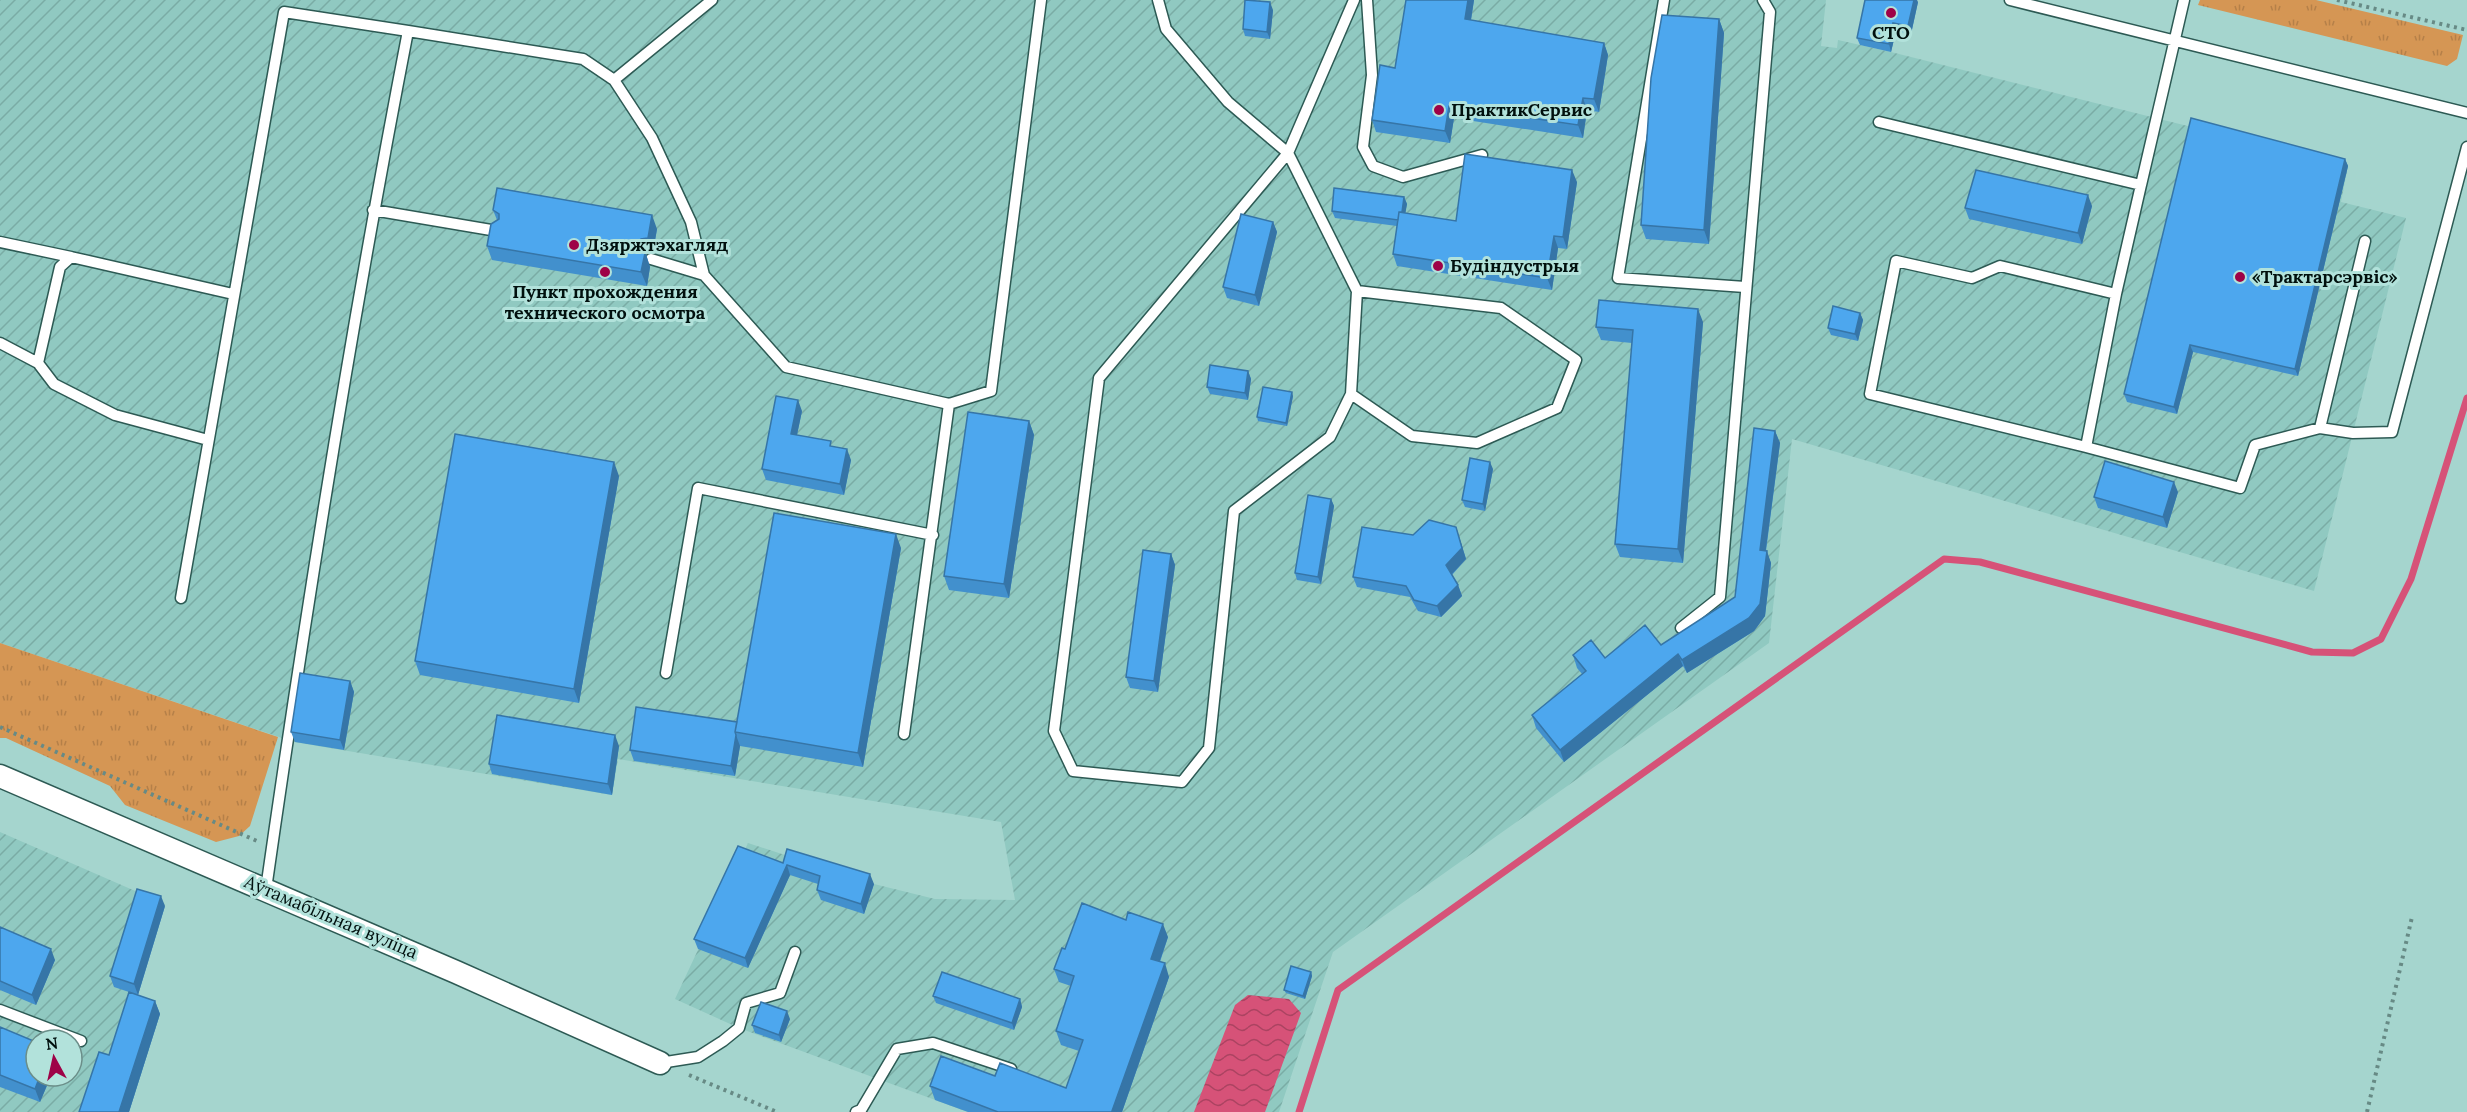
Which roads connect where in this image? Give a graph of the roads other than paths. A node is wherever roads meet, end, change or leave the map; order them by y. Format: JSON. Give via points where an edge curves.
{"nodes":[{"id":1,"x":712,"y":0,"type":"edge"},
{"id":2,"x":1041,"y":0,"type":"edge"},
{"id":3,"x":1158,"y":0,"type":"edge"},
{"id":4,"x":1354,"y":0,"type":"edge"},
{"id":5,"x":1367,"y":0,"type":"edge"},
{"id":6,"x":1664,"y":0,"type":"edge"},
{"id":7,"x":1762,"y":0,"type":"edge"},
{"id":8,"x":2010,"y":0,"type":"edge"},
{"id":9,"x":2184,"y":0,"type":"edge"},
{"id":10,"x":408,"y":31,"type":"junction"},
{"id":11,"x":2173,"y":40,"type":"junction"},
{"id":12,"x":614,"y":80,"type":"junction"},
{"id":13,"x":2467,"y":113,"type":"edge"},
{"id":14,"x":1879,"y":122,"type":"dead end"},
{"id":15,"x":2467,"y":147,"type":"edge"},
{"id":16,"x":1288,"y":153,"type":"junction"},
{"id":17,"x":1482,"y":155,"type":"edge"},
{"id":18,"x":2141,"y":185,"type":"junction"},
{"id":19,"x":373,"y":210,"type":"junction"},
{"id":20,"x":497,"y":231,"type":"edge"},
{"id":21,"x":0,"y":242,"type":"edge"},
{"id":22,"x":2365,"y":242,"type":"dead end"},
{"id":23,"x":71,"y":257,"type":"junction"},
{"id":24,"x":651,"y":259,"type":"dead end"},
{"id":25,"x":704,"y":275,"type":"junction"},
{"id":26,"x":1744,"y":288,"type":"junction"},
{"id":27,"x":1357,"y":291,"type":"junction"},
{"id":28,"x":233,"y":294,"type":"junction"},
{"id":29,"x":2116,"y":294,"type":"junction"},
{"id":30,"x":0,"y":343,"type":"edge"},
{"id":31,"x":38,"y":363,"type":"junction"},
{"id":32,"x":1351,"y":394,"type":"junction"},
{"id":33,"x":949,"y":404,"type":"junction"},
{"id":34,"x":2320,"y":428,"type":"junction"},
{"id":35,"x":208,"y":440,"type":"junction"},
{"id":36,"x":2086,"y":447,"type":"junction"},
{"id":37,"x":933,"y":535,"type":"junction"},
{"id":38,"x":181,"y":598,"type":"dead end"},
{"id":39,"x":1681,"y":628,"type":"dead end"},
{"id":40,"x":666,"y":673,"type":"dead end"},
{"id":41,"x":904,"y":734,"type":"dead end"},
{"id":42,"x":0,"y":776,"type":"edge"},
{"id":43,"x":266,"y":889,"type":"junction"},
{"id":44,"x":795,"y":952,"type":"dead end"},
{"id":45,"x":0,"y":1010,"type":"edge"},
{"id":46,"x":47,"y":1028,"type":"edge"},
{"id":47,"x":660,"y":1063,"type":"joint"},
{"id":48,"x":1018,"y":1071,"type":"edge"},
{"id":49,"x":856,"y":1112,"type":"edge"}],
"edges":[{"from":1,"to":12,"type":"lane"},
{"from":2,"to":33,"type":"lane","via":[[991,391]]},
{"from":3,"to":16,"type":"lane","via":[[1166,29],[1174,39],[1228,102]]},
{"from":4,"to":16,"type":"lane"},
{"from":5,"to":17,"type":"lane","via":[[1372,75],[1363,147],[1373,166],[1403,177]]},
{"from":6,"to":26,"type":"lane","via":[[1618,278]]},
{"from":7,"to":26,"type":"lane","via":[[1770,12]]},
{"from":8,"to":11,"type":"lane"},
{"from":9,"to":11,"type":"lane"},
{"from":10,"to":12,"type":"lane","via":[[583,59]]},
{"from":10,"to":19,"type":"lane"},
{"from":10,"to":28,"type":"lane","via":[[285,12]]},
{"from":11,"to":13,"type":"lane"},
{"from":11,"to":18,"type":"lane"},
{"from":12,"to":25,"type":"lane","via":[[652,138],[691,222]]},
{"from":14,"to":18,"type":"lane"},
{"from":15,"to":34,"type":"lane","via":[[2392,432],[2353,434]]},
{"from":16,"to":27,"type":"lane"},
{"from":16,"to":32,"type":"lane","via":[[1099,378],[1054,731],[1073,771],[1182,782],[1209,748],[1234,511],[1330,437]]},
{"from":18,"to":29,"type":"lane"},
{"from":19,"to":20,"type":"lane"},
{"from":19,"to":43,"type":"lane"},
{"from":21,"to":23,"type":"lane"},
{"from":22,"to":34,"type":"lane"},
{"from":23,"to":28,"type":"lane"},
{"from":23,"to":31,"type":"lane","via":[[60,267]]},
{"from":24,"to":25,"type":"lane"},
{"from":25,"to":33,"type":"lane","via":[[786,367]]},
{"from":26,"to":39,"type":"lane","via":[[1720,597]]},
{"from":27,"to":32,"type":"lane"},
{"from":27,"to":32,"type":"lane","via":[[1501,308],[1575,360],[1557,408],[1477,442],[1412,436]]},
{"from":28,"to":35,"type":"lane"},
{"from":29,"to":36,"type":"lane"},
{"from":29,"to":36,"type":"lane","via":[[2000,266],[1972,278],[1896,261],[1889,294],[1870,394]]},
{"from":30,"to":31,"type":"lane"},
{"from":31,"to":35,"type":"lane","via":[[54,384],[115,415]]},
{"from":33,"to":37,"type":"lane"},
{"from":34,"to":36,"type":"lane","via":[[2255,445],[2240,488]]},
{"from":35,"to":38,"type":"lane"},
{"from":37,"to":40,"type":"lane","via":[[698,488]]},
{"from":37,"to":41,"type":"lane"},
{"from":42,"to":43,"type":"street","name":"Аўтамабільная вуліца"},
{"from":43,"to":47,"type":"street","name":"Аўтамабільная вуліца"},
{"from":44,"to":47,"type":"lane","via":[[780,993],[746,1003],[739,1028],[698,1057]]},
{"from":45,"to":46,"type":"lane"},
{"from":48,"to":49,"type":"lane","via":[[933,1043],[897,1049],[861,1110]]}]}
